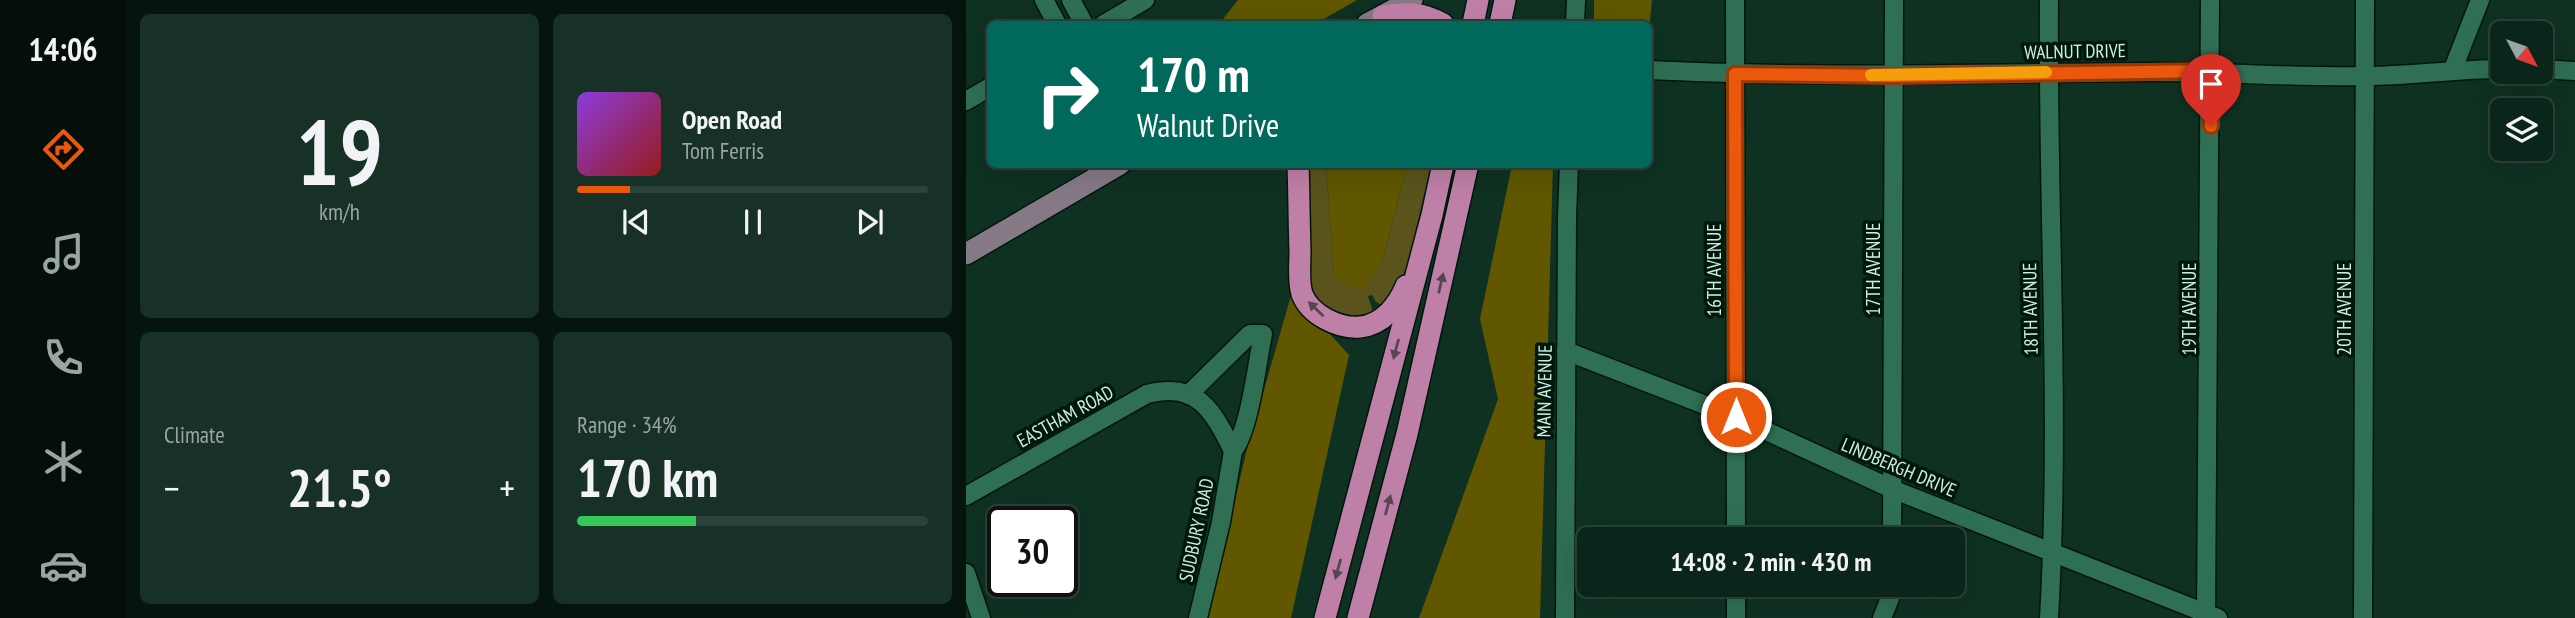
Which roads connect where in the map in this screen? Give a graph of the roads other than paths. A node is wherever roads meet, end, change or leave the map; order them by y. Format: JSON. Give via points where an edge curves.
{"nodes":[{"id":1,"x":1044,"y":0,"type":"edge"},
{"id":2,"x":1071,"y":0,"type":"edge"},
{"id":3,"x":1145,"y":0,"type":"edge"},
{"id":4,"x":1412,"y":0,"type":"edge"},
{"id":5,"x":1478,"y":0,"type":"edge"},
{"id":6,"x":1505,"y":0,"type":"edge"},
{"id":7,"x":1576,"y":0,"type":"edge"},
{"id":8,"x":1735,"y":0,"type":"edge"},
{"id":9,"x":1894,"y":0,"type":"edge"},
{"id":10,"x":2049,"y":0,"type":"edge"},
{"id":11,"x":2210,"y":0,"type":"edge"},
{"id":12,"x":2365,"y":0,"type":"edge"},
{"id":13,"x":2480,"y":0,"type":"edge"},
{"id":14,"x":1375,"y":20,"type":"edge"},
{"id":15,"x":1055,"y":21,"type":"edge"},
{"id":16,"x":1082,"y":21,"type":"edge"},
{"id":17,"x":1109,"y":21,"type":"edge"},
{"id":18,"x":1437,"y":21,"type":"edge"},
{"id":19,"x":1474,"y":21,"type":"edge"},
{"id":20,"x":1501,"y":21,"type":"edge"},
{"id":21,"x":1575,"y":21,"type":"edge"},
{"id":22,"x":2453,"y":69,"type":"junction"},
{"id":23,"x":2490,"y":69,"type":"edge"},
{"id":24,"x":1652,"y":70,"type":"edge"},
{"id":25,"x":2553,"y":70,"type":"edge"},
{"id":26,"x":2211,"y":71,"type":"junction"},
{"id":27,"x":2575,"y":71,"type":"edge"},
{"id":28,"x":2048,"y":72,"type":"junction"},
{"id":29,"x":1735,"y":74,"type":"junction"},
{"id":30,"x":1894,"y":76,"type":"junction"},
{"id":31,"x":2365,"y":76,"type":"junction"},
{"id":32,"x":987,"y":89,"type":"edge"},
{"id":33,"x":966,"y":101,"type":"edge"},
{"id":34,"x":1113,"y":168,"type":"edge"},
{"id":35,"x":1298,"y":168,"type":"edge"},
{"id":36,"x":1442,"y":168,"type":"edge"},
{"id":37,"x":1467,"y":168,"type":"edge"},
{"id":38,"x":1569,"y":168,"type":"edge"},
{"id":39,"x":1432,"y":215,"type":"junction"},
{"id":40,"x":966,"y":254,"type":"edge"},
{"id":41,"x":1566,"y":351,"type":"junction"},
{"id":42,"x":1188,"y":395,"type":"junction"},
{"id":43,"x":1736,"y":417,"type":"junction"},
{"id":44,"x":1233,"y":451,"type":"junction"},
{"id":45,"x":1892,"y":489,"type":"junction"},
{"id":46,"x":966,"y":496,"type":"edge"},
{"id":47,"x":1736,"y":527,"type":"edge"},
{"id":48,"x":1892,"y":527,"type":"edge"},
{"id":49,"x":2053,"y":554,"type":"junction"},
{"id":50,"x":966,"y":573,"type":"edge"},
{"id":51,"x":1736,"y":597,"type":"edge"},
{"id":52,"x":1890,"y":597,"type":"edge"},
{"id":53,"x":2211,"y":617,"type":"edge"},
{"id":54,"x":981,"y":618,"type":"edge"},
{"id":55,"x":1198,"y":618,"type":"edge"},
{"id":56,"x":1325,"y":618,"type":"edge"},
{"id":57,"x":1358,"y":618,"type":"edge"},
{"id":58,"x":1565,"y":618,"type":"edge"},
{"id":59,"x":1736,"y":618,"type":"edge"},
{"id":60,"x":1882,"y":618,"type":"edge"},
{"id":61,"x":2049,"y":618,"type":"edge"},
{"id":62,"x":2364,"y":618,"type":"edge"}],
"edges":[{"from":1,"to":15,"type":"street"},
{"from":2,"to":16,"type":"street"},
{"from":3,"to":17,"type":"street"},
{"from":4,"to":14,"type":"main road"},
{"from":5,"to":19,"type":"highway"},
{"from":6,"to":20,"type":"highway"},
{"from":7,"to":21,"type":"street"},
{"from":8,"to":29,"type":"street","name":"16TH AVENUE"},
{"from":9,"to":30,"type":"street","name":"17TH AVENUE"},
{"from":10,"to":28,"type":"street","name":"18TH AVENUE"},
{"from":11,"to":26,"type":"street","name":"19TH AVENUE"},
{"from":12,"to":31,"type":"street","name":"20TH AVENUE"},
{"from":13,"to":22,"type":"street"},
{"from":14,"to":18,"type":"highway","via":[[1411,13]]},
{"from":22,"to":23,"type":"street","name":"WALNUT DRIVE"},
{"from":22,"to":31,"type":"street","name":"WALNUT DRIVE"},
{"from":24,"to":29,"type":"street","name":"WALNUT DRIVE"},
{"from":25,"to":27,"type":"street"},
{"from":26,"to":28,"type":"street","name":"WALNUT DRIVE"},
{"from":26,"to":31,"type":"street","name":"WALNUT DRIVE"},
{"from":26,"to":53,"type":"street","name":"19TH AVENUE"},
{"from":28,"to":30,"type":"street","name":"WALNUT DRIVE"},
{"from":28,"to":49,"type":"street","name":"18TH AVENUE"},
{"from":29,"to":30,"type":"street","name":"WALNUT DRIVE"},
{"from":29,"to":43,"type":"street","name":"16TH AVENUE"},
{"from":30,"to":45,"type":"street","name":"17TH AVENUE"},
{"from":31,"to":62,"type":"street","name":"20TH AVENUE"},
{"from":32,"to":33,"type":"street"},
{"from":34,"to":40,"type":"main road"},
{"from":39,"to":35,"type":"highway","one_way":true,"via":[[1403,295],[1392,310],[1370,326],[1337,325],[1302,295]]},
{"from":36,"to":39,"type":"highway"},
{"from":57,"to":37,"type":"highway","one_way":true,"via":[[1407,434]]},
{"from":38,"to":41,"type":"street","name":"MAIN AVENUE"},
{"from":39,"to":56,"type":"highway","one_way":true},
{"from":41,"to":43,"type":"street","name":"LINDBERGH DRIVE"},
{"from":41,"to":58,"type":"street","name":"MAIN AVENUE"},
{"from":42,"to":44,"type":"street","via":[[1215,415]]},
{"from":42,"to":44,"type":"street","via":[[1257,334],[1246,419]]},
{"from":42,"to":46,"type":"street","name":"EASTHAM ROAD","via":[[1166,389],[1147,394]]},
{"from":43,"to":45,"type":"street","name":"LINDBERGH DRIVE"},
{"from":43,"to":47,"type":"street","name":"16TH AVENUE"},
{"from":44,"to":55,"type":"street","name":"SUDBURY ROAD"},
{"from":45,"to":48,"type":"street","name":"17TH AVENUE"},
{"from":45,"to":49,"type":"street","name":"LINDBERGH DRIVE"},
{"from":49,"to":53,"type":"street","name":"LINDBERGH DRIVE"},
{"from":49,"to":61,"type":"street","name":"18TH AVENUE"},
{"from":50,"to":54,"type":"street"},
{"from":51,"to":59,"type":"street"},
{"from":52,"to":60,"type":"street"}]}
